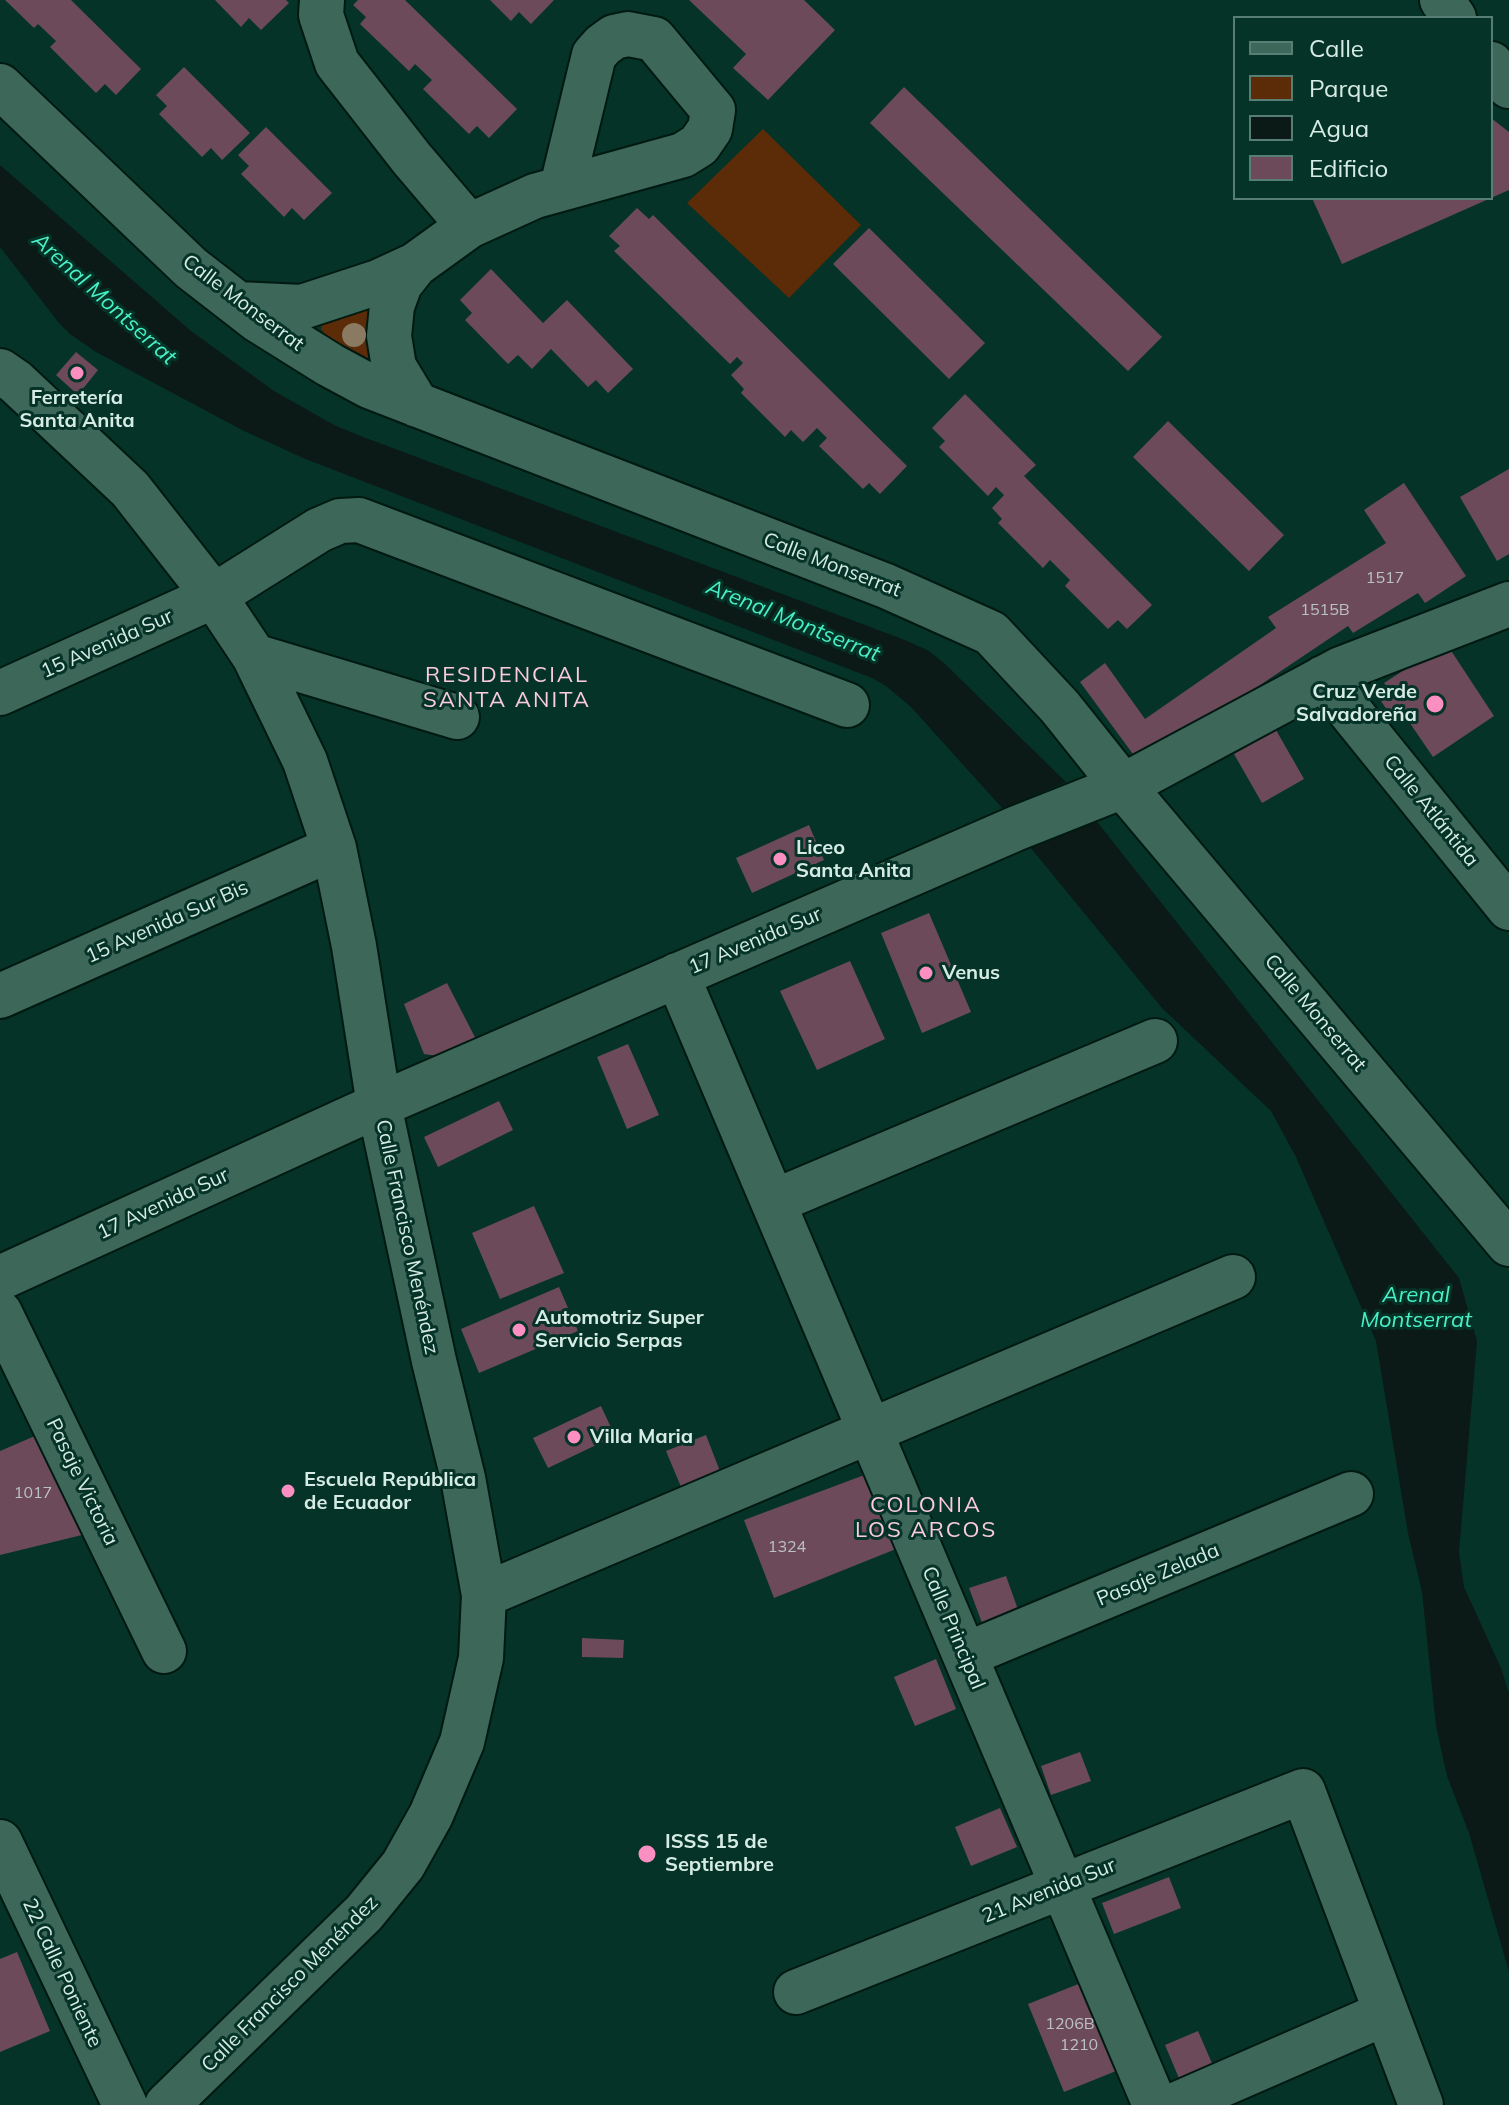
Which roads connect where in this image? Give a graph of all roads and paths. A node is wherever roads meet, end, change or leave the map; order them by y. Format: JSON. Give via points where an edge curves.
{"nodes":[{"id":1,"x":322,"y":0,"type":"edge"},
{"id":2,"x":1493,"y":66,"type":"edge"},
{"id":3,"x":0,"y":86,"type":"edge"},
{"id":4,"x":1509,"y":86,"type":"edge"},
{"id":5,"x":562,"y":187,"type":"dead end"},
{"id":6,"x":469,"y":226,"type":"junction"},
{"id":7,"x":415,"y":265,"type":"junction"},
{"id":8,"x":238,"y":304,"type":"junction"},
{"id":9,"x":5,"y":381,"type":"edge"},
{"id":10,"x":417,"y":405,"type":"junction"},
{"id":11,"x":214,"y":596,"type":"junction"},
{"id":12,"x":1509,"y":604,"type":"edge"},
{"id":13,"x":254,"y":656,"type":"junction"},
{"id":14,"x":1323,"y":678,"type":"junction"},
{"id":15,"x":0,"y":693,"type":"edge"},
{"id":16,"x":847,"y":705,"type":"dead end"},
{"id":17,"x":457,"y":717,"type":"dead end"},
{"id":18,"x":1123,"y":786,"type":"junction"},
{"id":19,"x":334,"y":848,"type":"junction"},
{"id":20,"x":1509,"y":908,"type":"edge"},
{"id":21,"x":677,"y":975,"type":"junction"},
{"id":22,"x":0,"y":996,"type":"edge"},
{"id":23,"x":1155,"y":1041,"type":"dead end"},
{"id":24,"x":379,"y":1105,"type":"junction"},
{"id":25,"x":773,"y":1202,"type":"junction"},
{"id":26,"x":1509,"y":1244,"type":"edge"},
{"id":27,"x":1233,"y":1277,"type":"dead end"},
{"id":28,"x":0,"y":1278,"type":"edge"},
{"id":29,"x":0,"y":1313,"type":"edge"},
{"id":30,"x":869,"y":1429,"type":"junction"},
{"id":31,"x":1351,"y":1494,"type":"dead end"},
{"id":32,"x":484,"y":1595,"type":"junction"},
{"id":33,"x":164,"y":1651,"type":"dead end"},
{"id":34,"x":965,"y":1655,"type":"junction"},
{"id":35,"x":0,"y":1842,"type":"edge"},
{"id":36,"x":1062,"y":1886,"type":"junction"},
{"id":37,"x":796,"y":1992,"type":"dead end"},
{"id":38,"x":1386,"y":2013,"type":"junction"},
{"id":39,"x":125,"y":2105,"type":"edge"},
{"id":40,"x":167,"y":2105,"type":"edge"},
{"id":41,"x":1155,"y":2105,"type":"edge"},
{"id":42,"x":1175,"y":2105,"type":"edge"},
{"id":43,"x":1421,"y":2105,"type":"edge"}],
"edges":[{"from":1,"to":6,"type":"street","via":[[321,15],[337,63]]},
{"from":2,"to":4,"type":"street"},
{"from":3,"to":8,"type":"street","name":"Calle Monserrat","via":[[191,268]]},
{"from":5,"to":6,"type":"street"},
{"from":6,"to":7,"type":"street"},
{"from":7,"to":8,"type":"street","via":[[302,307]]},
{"from":7,"to":10,"type":"street","via":[[400,284],[389,336],[394,367]]},
{"from":8,"to":10,"type":"street","name":"Calle Monserrat","via":[[323,361]]},
{"from":9,"to":11,"type":"street","name":"Calle Francisco Menéndez","via":[[130,489]]},
{"from":10,"to":18,"type":"street","name":"Calle Monserrat","via":[[898,591],[991,633]]},
{"from":11,"to":13,"type":"street","name":"Calle Francisco Menéndez"},
{"from":11,"to":15,"type":"street","name":"15 Avenida Sur"},
{"from":11,"to":16,"type":"street","name":"15 Avenida Sur","via":[[319,530],[359,520]]},
{"from":12,"to":14,"type":"street","name":"17 Avenida Sur"},
{"from":13,"to":17,"type":"street"},
{"from":13,"to":19,"type":"street","name":"Calle Francisco Menéndez","via":[[305,761]]},
{"from":14,"to":18,"type":"street","name":"17 Avenida Sur"},
{"from":14,"to":20,"type":"street","name":"Calle Atlántida"},
{"from":18,"to":21,"type":"street","name":"17 Avenida Sur"},
{"from":18,"to":26,"type":"street","name":"Calle Monserrat"},
{"from":19,"to":22,"type":"street","name":"15 Avenida Sur Bis"},
{"from":19,"to":24,"type":"street","name":"Calle Francisco Menéndez"},
{"from":21,"to":24,"type":"street","name":"17 Avenida Sur"},
{"from":21,"to":25,"type":"street","name":"Calle Principal"},
{"from":23,"to":25,"type":"street"},
{"from":24,"to":28,"type":"street","name":"17 Avenida Sur"},
{"from":24,"to":32,"type":"street","name":"Calle Francisco Menéndez"},
{"from":25,"to":30,"type":"street","name":"Calle Principal"},
{"from":27,"to":30,"type":"street"},
{"from":29,"to":33,"type":"street","name":"Pasaje Victoria"},
{"from":30,"to":32,"type":"street"},
{"from":30,"to":34,"type":"street","name":"Calle Principal"},
{"from":31,"to":34,"type":"street","name":"Pasaje Zelada"},
{"from":32,"to":40,"type":"street","name":"Calle Francisco Menéndez","via":[[481,1658],[462,1742],[403,1865],[364,1913]]},
{"from":34,"to":36,"type":"street","name":"Calle Principal"},
{"from":35,"to":39,"type":"street","name":"22 Calle Poniente"},
{"from":36,"to":37,"type":"street","name":"21 Avenida Sur"},
{"from":36,"to":38,"type":"street","name":"21 Avenida Sur","via":[[1303,1791]]},
{"from":36,"to":41,"type":"street","name":"Calle Principal"},
{"from":38,"to":42,"type":"street"},
{"from":38,"to":43,"type":"street"}]}
